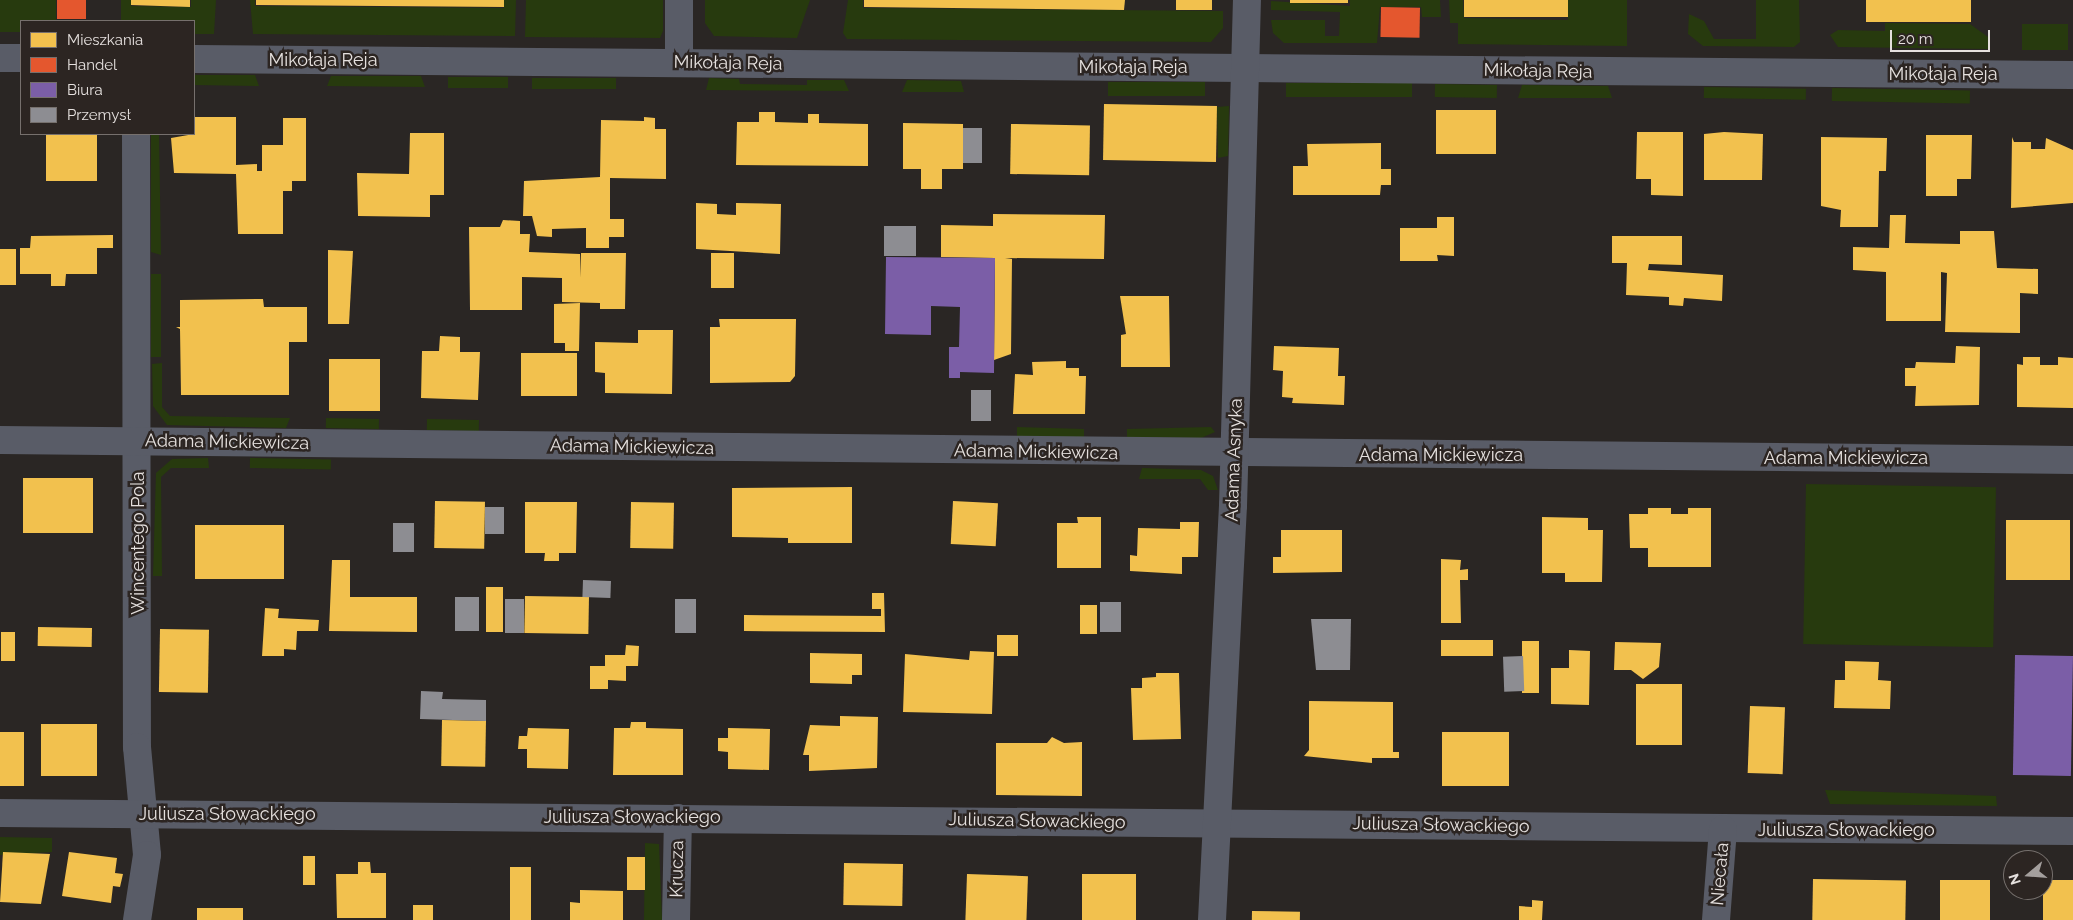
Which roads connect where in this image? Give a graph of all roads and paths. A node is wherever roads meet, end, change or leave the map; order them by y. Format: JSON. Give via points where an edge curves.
{"nodes":[{"id":1,"x":679,"y":0,"type":"edge"},
{"id":2,"x":1247,"y":0,"type":"edge"},
{"id":3,"x":0,"y":58,"type":"edge"},
{"id":4,"x":20,"y":58,"type":"edge"},
{"id":5,"x":195,"y":59,"type":"edge"},
{"id":6,"x":679,"y":62,"type":"junction"},
{"id":7,"x":1246,"y":67,"type":"junction"},
{"id":8,"x":2073,"y":75,"type":"edge"},
{"id":9,"x":136,"y":135,"type":"edge"},
{"id":10,"x":0,"y":440,"type":"edge"},
{"id":11,"x":139,"y":441,"type":"junction"},
{"id":12,"x":1234,"y":454,"type":"junction"},
{"id":13,"x":2073,"y":460,"type":"edge"},
{"id":14,"x":0,"y":813,"type":"edge"},
{"id":15,"x":144,"y":814,"type":"junction"},
{"id":16,"x":678,"y":818,"type":"junction"},
{"id":17,"x":1217,"y":822,"type":"junction"},
{"id":18,"x":1723,"y":829,"type":"junction"},
{"id":19,"x":2073,"y":831,"type":"edge"},
{"id":20,"x":137,"y":920,"type":"edge"},
{"id":21,"x":676,"y":920,"type":"edge"},
{"id":22,"x":1212,"y":920,"type":"edge"},
{"id":23,"x":1716,"y":920,"type":"edge"}],
"edges":[{"from":1,"to":6,"type":"street"},
{"from":2,"to":7,"type":"street","name":"Adama Asnyka"},
{"from":3,"to":4,"type":"street"},
{"from":5,"to":6,"type":"street","name":"Mikołaja Reja"},
{"from":6,"to":7,"type":"street","name":"Mikołaja Reja"},
{"from":7,"to":8,"type":"street","name":"Mikołaja Reja"},
{"from":7,"to":12,"type":"street","name":"Adama Asnyka"},
{"from":9,"to":11,"type":"street","name":"Wincentego Pola"},
{"from":10,"to":11,"type":"street","name":"Adama Mickiewicza"},
{"from":11,"to":12,"type":"street","name":"Adama Mickiewicza"},
{"from":11,"to":15,"type":"street","name":"Wincentego Pola","via":[[137,747]]},
{"from":12,"to":13,"type":"street","name":"Adama Mickiewicza"},
{"from":12,"to":17,"type":"street","name":"Adama Asnyka"},
{"from":14,"to":15,"type":"street","name":"Juliusza Słowackiego"},
{"from":15,"to":16,"type":"street","name":"Juliusza Słowackiego"},
{"from":15,"to":20,"type":"street","name":"Wincentego Pola","via":[[147,855]]},
{"from":16,"to":17,"type":"street","name":"Juliusza Słowackiego"},
{"from":16,"to":21,"type":"street","name":"Krucza"},
{"from":17,"to":18,"type":"street","name":"Juliusza Słowackiego"},
{"from":17,"to":22,"type":"street","name":"Adama Asnyka"},
{"from":18,"to":19,"type":"street","name":"Juliusza Słowackiego"},
{"from":18,"to":23,"type":"street","name":"Niecała"}]}
